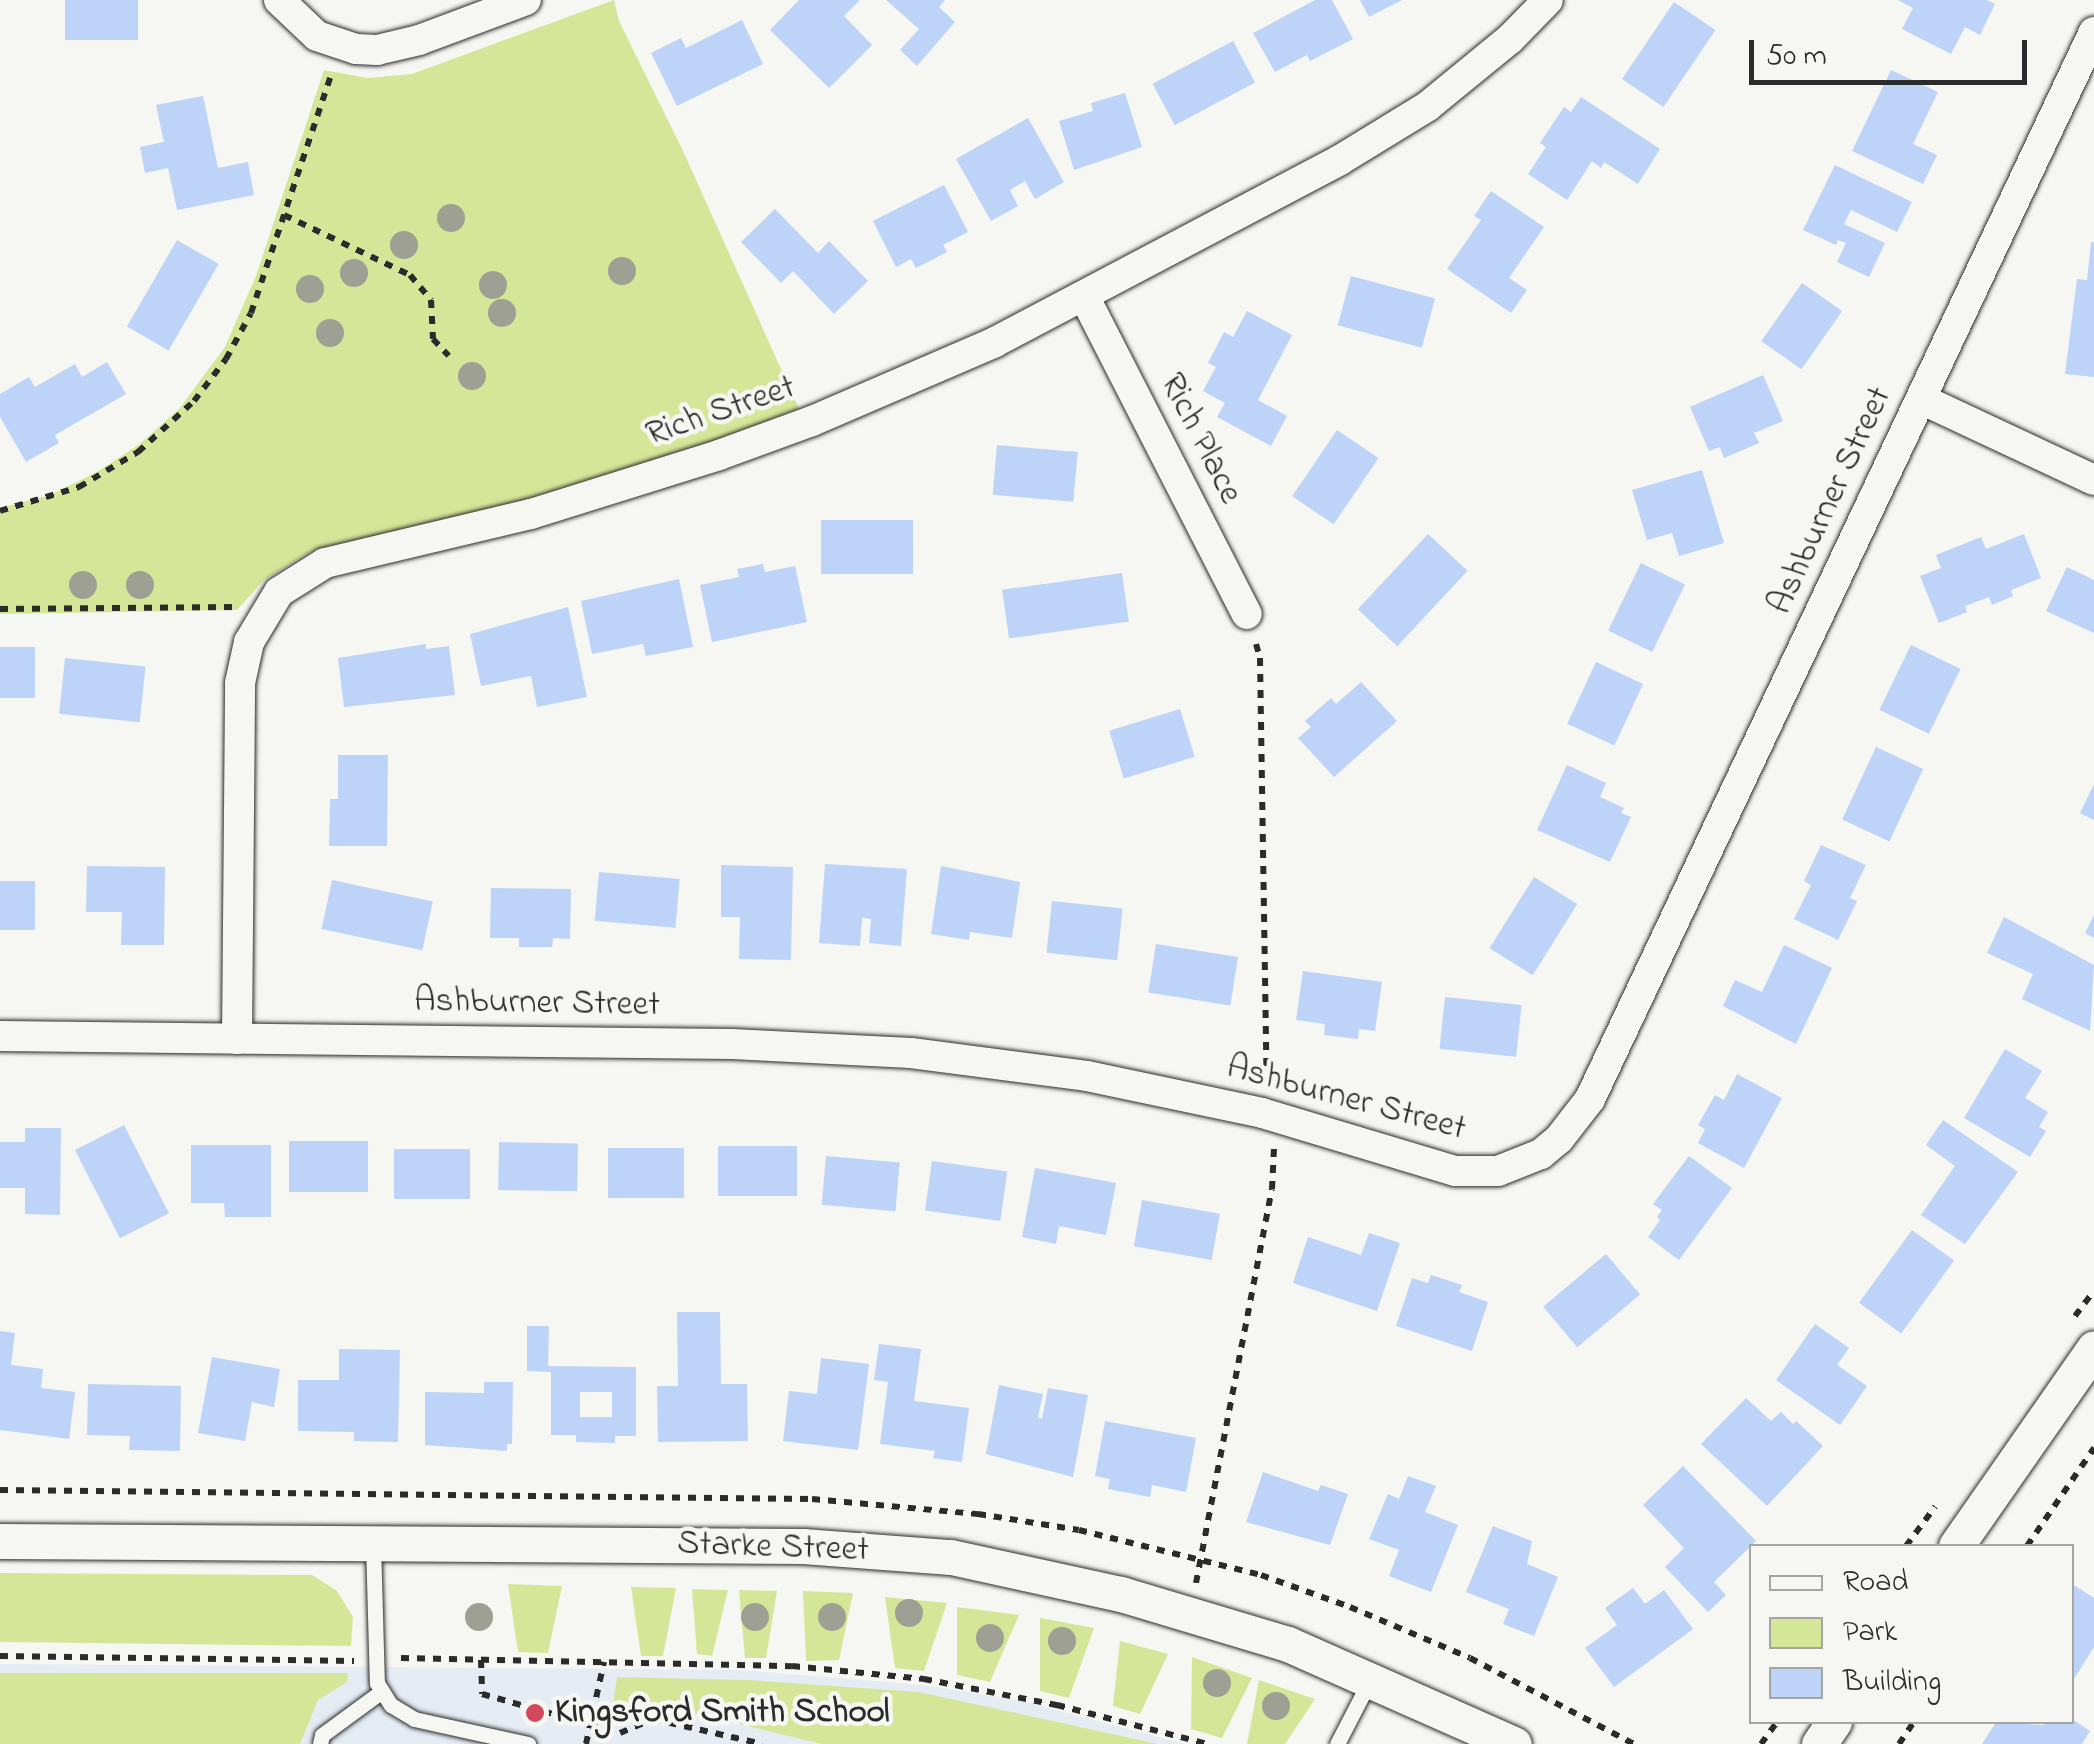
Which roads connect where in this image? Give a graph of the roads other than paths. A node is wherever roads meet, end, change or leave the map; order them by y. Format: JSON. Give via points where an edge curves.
{"nodes":[{"id":1,"x":280,"y":0,"type":"edge"},
{"id":2,"x":526,"y":0,"type":"edge"},
{"id":3,"x":1548,"y":0,"type":"edge"},
{"id":4,"x":2094,"y":32,"type":"edge"},
{"id":5,"x":1085,"y":298,"type":"junction"},
{"id":6,"x":1921,"y":399,"type":"junction"},
{"id":7,"x":2094,"y":480,"type":"edge"},
{"id":8,"x":1247,"y":614,"type":"road end"},
{"id":9,"x":0,"y":1036,"type":"edge"},
{"id":10,"x":237,"y":1039,"type":"junction"},
{"id":11,"x":2094,"y":1348,"type":"edge"},
{"id":12,"x":0,"y":1541,"type":"edge"},
{"id":13,"x":372,"y":1543,"type":"junction"},
{"id":14,"x":1957,"y":1544,"type":"edge"},
{"id":15,"x":1371,"y":1678,"type":"junction"},
{"id":16,"x":382,"y":1691,"type":"junction"},
{"id":17,"x":320,"y":1744,"type":"edge"},
{"id":18,"x":528,"y":1744,"type":"edge"},
{"id":19,"x":1337,"y":1744,"type":"edge"},
{"id":20,"x":1514,"y":1744,"type":"edge"}],
"edges":[{"from":1,"to":2,"type":"street","via":[[299,23],[342,44],[377,50]]},
{"from":3,"to":5,"type":"street","name":"Rich Street","via":[[1428,106]]},
{"from":4,"to":6,"type":"street","name":"Ashburner Street"},
{"from":5,"to":8,"type":"street","name":"Rich Place"},
{"from":5,"to":10,"type":"street","name":"Rich Street","via":[[848,406],[719,456],[531,514],[325,563],[294,580],[267,607],[248,642],[240,683]]},
{"from":6,"to":7,"type":"street"},
{"from":6,"to":10,"type":"street","name":"Ashburner Street","via":[[1590,1100],[1541,1154],[1498,1171],[1455,1172],[1262,1113],[1088,1076],[911,1052]]},
{"from":9,"to":10,"type":"street","name":"Ashburner Street"},
{"from":11,"to":14,"type":"street"},
{"from":12,"to":13,"type":"street","name":"Starke Street"},
{"from":13,"to":15,"type":"street","name":"Starke Street","via":[[803,1546],[951,1557],[1122,1594],[1288,1644]]},
{"from":13,"to":16,"type":"lane"},
{"from":15,"to":19,"type":"lane"},
{"from":15,"to":20,"type":"street","name":"Starke Street"},
{"from":16,"to":17,"type":"lane","via":[[322,1735]]},
{"from":16,"to":18,"type":"lane","via":[[414,1719]]}]}
